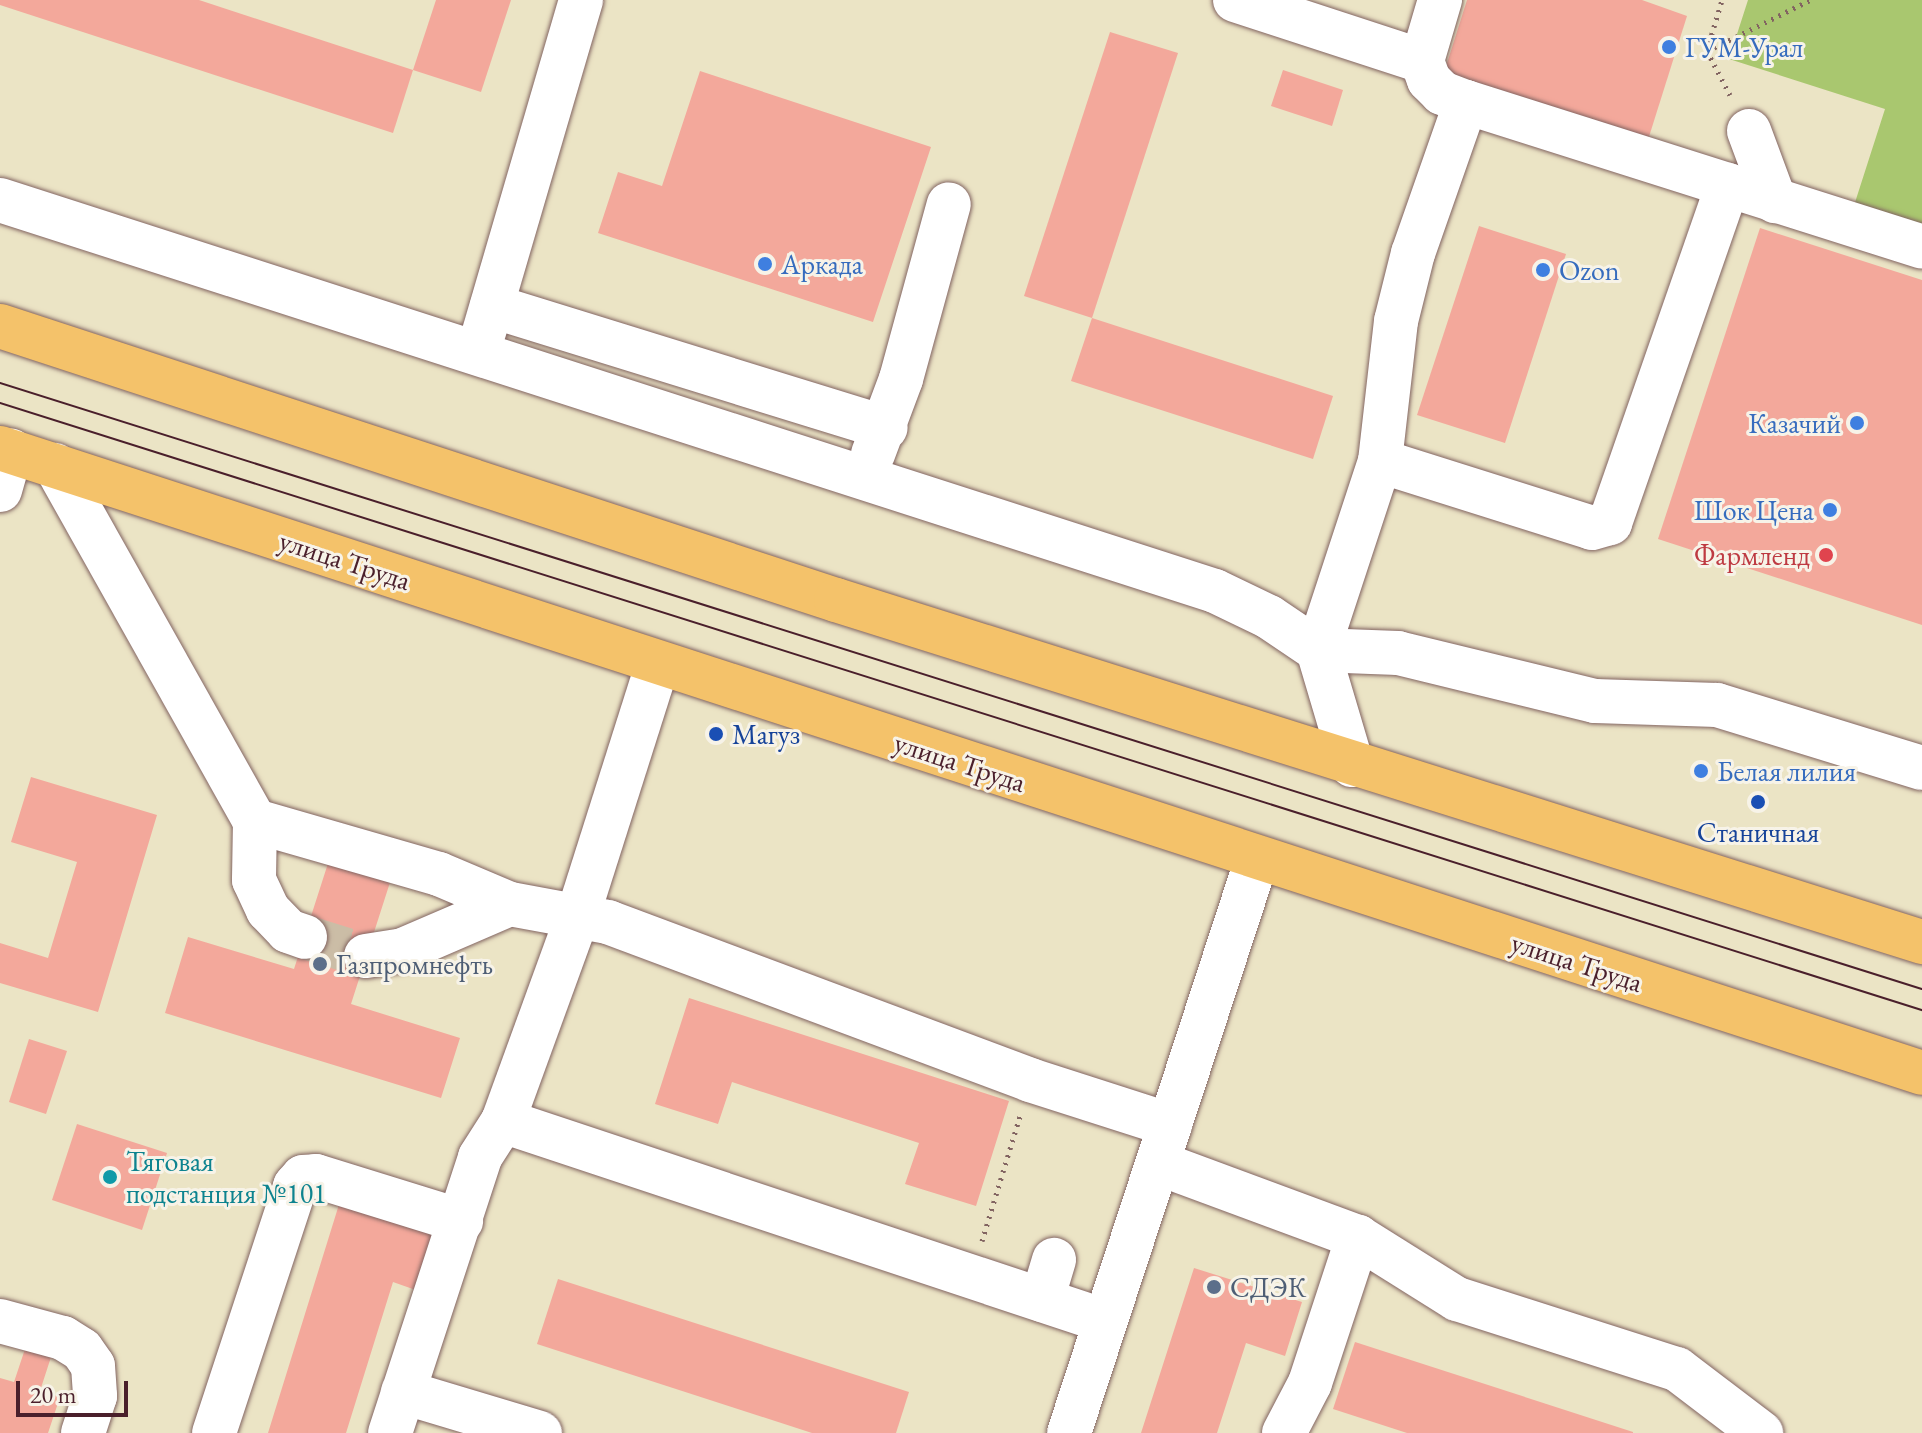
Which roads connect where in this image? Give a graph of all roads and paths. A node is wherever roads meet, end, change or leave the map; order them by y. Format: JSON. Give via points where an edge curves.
{"nodes":[{"id":1,"x":581,"y":0,"type":"edge"},
{"id":2,"x":1235,"y":0,"type":"edge"},
{"id":3,"x":1440,"y":0,"type":"edge"},
{"id":4,"x":1722,"y":0,"type":"edge"},
{"id":5,"x":1810,"y":0,"type":"edge"},
{"id":6,"x":1707,"y":51,"type":"junction"},
{"id":7,"x":1422,"y":61,"type":"junction"},
{"id":8,"x":1466,"y":102,"type":"junction"},
{"id":9,"x":1749,"y":131,"type":"joint"},
{"id":10,"x":1728,"y":185,"type":"junction"},
{"id":11,"x":0,"y":200,"type":"edge"},
{"id":12,"x":1775,"y":201,"type":"junction"},
{"id":13,"x":949,"y":204,"type":"dead end"},
{"id":14,"x":1922,"y":247,"type":"edge"},
{"id":15,"x":492,"y":306,"type":"junction"},
{"id":16,"x":0,"y":326,"type":"edge"},
{"id":17,"x":477,"y":354,"type":"junction"},
{"id":18,"x":886,"y":428,"type":"junction"},
{"id":19,"x":1380,"y":461,"type":"junction"},
{"id":20,"x":4,"y":463,"type":"edge"},
{"id":21,"x":55,"y":465,"type":"junction"},
{"id":22,"x":861,"y":476,"type":"junction"},
{"id":23,"x":1318,"y":650,"type":"junction"},
{"id":24,"x":658,"y":663,"type":"junction"},
{"id":25,"x":1352,"y":765,"type":"junction"},
{"id":26,"x":1922,"y":768,"type":"edge"},
{"id":27,"x":255,"y":821,"type":"junction"},
{"id":28,"x":1257,"y":859,"type":"junction"},
{"id":29,"x":510,"y":904,"type":"junction"},
{"id":30,"x":578,"y":915,"type":"junction"},
{"id":31,"x":305,"y":937,"type":"tunnel mouth"},
{"id":32,"x":1922,"y":942,"type":"edge"},
{"id":33,"x":366,"y":956,"type":"tunnel mouth"},
{"id":34,"x":1922,"y":1073,"type":"edge"},
{"id":35,"x":1030,"y":1080,"type":"junction"},
{"id":36,"x":503,"y":1121,"type":"junction"},
{"id":37,"x":1164,"y":1144,"type":"junction"},
{"id":38,"x":461,"y":1221,"type":"junction"},
{"id":39,"x":1358,"y":1237,"type":"junction"},
{"id":40,"x":979,"y":1253,"type":"dead end"},
{"id":41,"x":0,"y":1321,"type":"edge"},
{"id":42,"x":1105,"y":1321,"type":"junction"},
{"id":43,"x":403,"y":1392,"type":"junction"},
{"id":44,"x":83,"y":1433,"type":"edge"},
{"id":45,"x":214,"y":1433,"type":"edge"},
{"id":46,"x":390,"y":1433,"type":"edge"},
{"id":47,"x":540,"y":1433,"type":"edge"},
{"id":48,"x":1069,"y":1433,"type":"edge"},
{"id":49,"x":1284,"y":1433,"type":"edge"},
{"id":50,"x":1761,"y":1433,"type":"edge"}],
"edges":[{"from":1,"to":15,"type":"street"},
{"from":2,"to":7,"type":"street"},
{"from":3,"to":7,"type":"street"},
{"from":4,"to":6,"type":"path"},
{"from":5,"to":6,"type":"path"},
{"from":6,"to":9,"type":"path"},
{"from":7,"to":8,"type":"street","via":[[1436,86]]},
{"from":8,"to":10,"type":"street"},
{"from":8,"to":19,"type":"street","via":[[1413,253],[1396,321]]},
{"from":9,"to":12,"type":"street"},
{"from":10,"to":12,"type":"street"},
{"from":10,"to":19,"type":"street","via":[[1613,517],[1605,527],[1592,528]]},
{"from":11,"to":17,"type":"street"},
{"from":12,"to":14,"type":"street"},
{"from":13,"to":18,"type":"street"},
{"from":15,"to":17,"type":"street"},
{"from":15,"to":18,"type":"street"},
{"from":16,"to":25,"type":"main road"},
{"from":17,"to":22,"type":"street"},
{"from":18,"to":22,"type":"street"},
{"from":19,"to":23,"type":"street"},
{"from":20,"to":21,"type":"main road","name":"улица Труда"},
{"from":21,"to":24,"type":"main road","name":"улица Труда"},
{"from":21,"to":27,"type":"street"},
{"from":22,"to":23,"type":"street","via":[[1215,591],[1269,617]]},
{"from":23,"to":25,"type":"street"},
{"from":23,"to":26,"type":"street","via":[[1398,653],[1595,701],[1717,705]]},
{"from":24,"to":28,"type":"main road","name":"улица Труда"},
{"from":24,"to":30,"type":"street"},
{"from":25,"to":32,"type":"main road"},
{"from":27,"to":29,"type":"street","via":[[439,874]]},
{"from":27,"to":31,"type":"street","via":[[254,880],[268,910],[288,931]]},
{"from":28,"to":34,"type":"main road","name":"улица Труда"},
{"from":28,"to":37,"type":"street"},
{"from":29,"to":30,"type":"street"},
{"from":29,"to":33,"type":"street","via":[[403,950]]},
{"from":30,"to":35,"type":"street"},
{"from":30,"to":36,"type":"street"},
{"from":35,"to":37,"type":"street","via":[[1102,1108]]},
{"from":35,"to":40,"type":"path"},
{"from":36,"to":38,"type":"street","via":[[480,1157]]},
{"from":36,"to":42,"type":"street","via":[[1048,1280]]},
{"from":37,"to":39,"type":"street","via":[[1230,1171]]},
{"from":37,"to":42,"type":"street"},
{"from":38,"to":43,"type":"street"},
{"from":38,"to":45,"type":"street","via":[[316,1176],[303,1177],[295,1186]]},
{"from":39,"to":49,"type":"street","via":[[1310,1383]]},
{"from":39,"to":50,"type":"street","via":[[1457,1299],[1677,1369]]},
{"from":41,"to":44,"type":"street","via":[[63,1338],[82,1350],[93,1366],[95,1396]]},
{"from":42,"to":48,"type":"street"},
{"from":43,"to":46,"type":"street"},
{"from":43,"to":47,"type":"street"}]}
